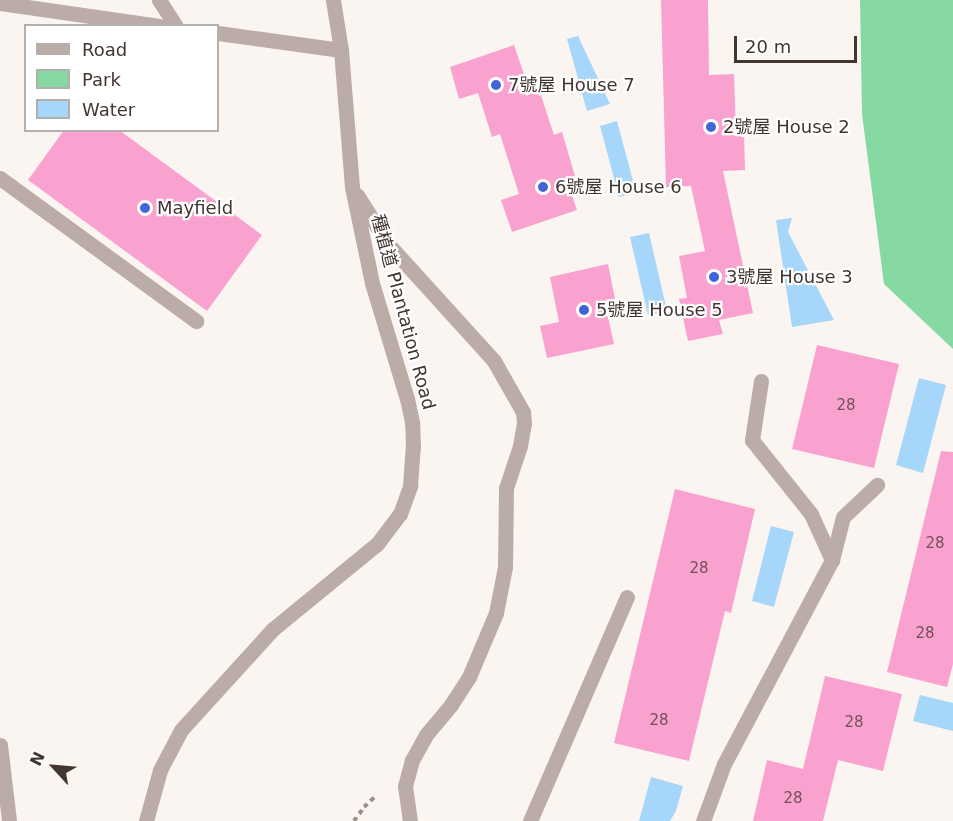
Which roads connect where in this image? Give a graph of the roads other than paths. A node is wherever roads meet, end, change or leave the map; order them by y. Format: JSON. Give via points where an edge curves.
{"nodes":[{"id":1,"x":159,"y":0,"type":"edge"},
{"id":2,"x":333,"y":0,"type":"edge"},
{"id":3,"x":0,"y":3,"type":"edge"},
{"id":4,"x":145,"y":24,"type":"edge"},
{"id":5,"x":176,"y":24,"type":"edge"},
{"id":6,"x":219,"y":33,"type":"edge"},
{"id":7,"x":341,"y":50,"type":"junction"},
{"id":8,"x":0,"y":178,"type":"edge"},
{"id":9,"x":352,"y":187,"type":"junction"},
{"id":10,"x":196,"y":321,"type":"dead end"},
{"id":11,"x":761,"y":381,"type":"dead end"},
{"id":12,"x":878,"y":484,"type":"dead end"},
{"id":13,"x":832,"y":560,"type":"junction"},
{"id":14,"x":627,"y":597,"type":"dead end"},
{"id":15,"x":0,"y":745,"type":"edge"},
{"id":16,"x":9,"y":821,"type":"edge"},
{"id":17,"x":146,"y":821,"type":"edge"},
{"id":18,"x":410,"y":821,"type":"edge"},
{"id":19,"x":530,"y":821,"type":"edge"},
{"id":20,"x":703,"y":821,"type":"edge"}],
"edges":[{"from":1,"to":5,"type":"street"},
{"from":2,"to":7,"type":"street","name":"種植道 Plantation Road"},
{"from":3,"to":4,"type":"street"},
{"from":6,"to":7,"type":"street"},
{"from":7,"to":9,"type":"street","name":"種植道 Plantation Road"},
{"from":8,"to":10,"type":"street"},
{"from":9,"to":17,"type":"street","name":"種植道 Plantation Road","via":[[372,283],[412,422],[413,467],[406,500],[377,544],[273,629],[191,717],[160,770]]},
{"from":9,"to":18,"type":"street","via":[[388,244],[498,368],[523,412],[520,446],[506,488],[505,567],[496,614],[465,685],[412,760],[405,786]]},
{"from":11,"to":13,"type":"street","via":[[752,440],[811,514]]},
{"from":12,"to":13,"type":"street","via":[[843,517]]},
{"from":13,"to":20,"type":"street","via":[[724,764]]},
{"from":14,"to":19,"type":"street"},
{"from":15,"to":16,"type":"street"}]}
